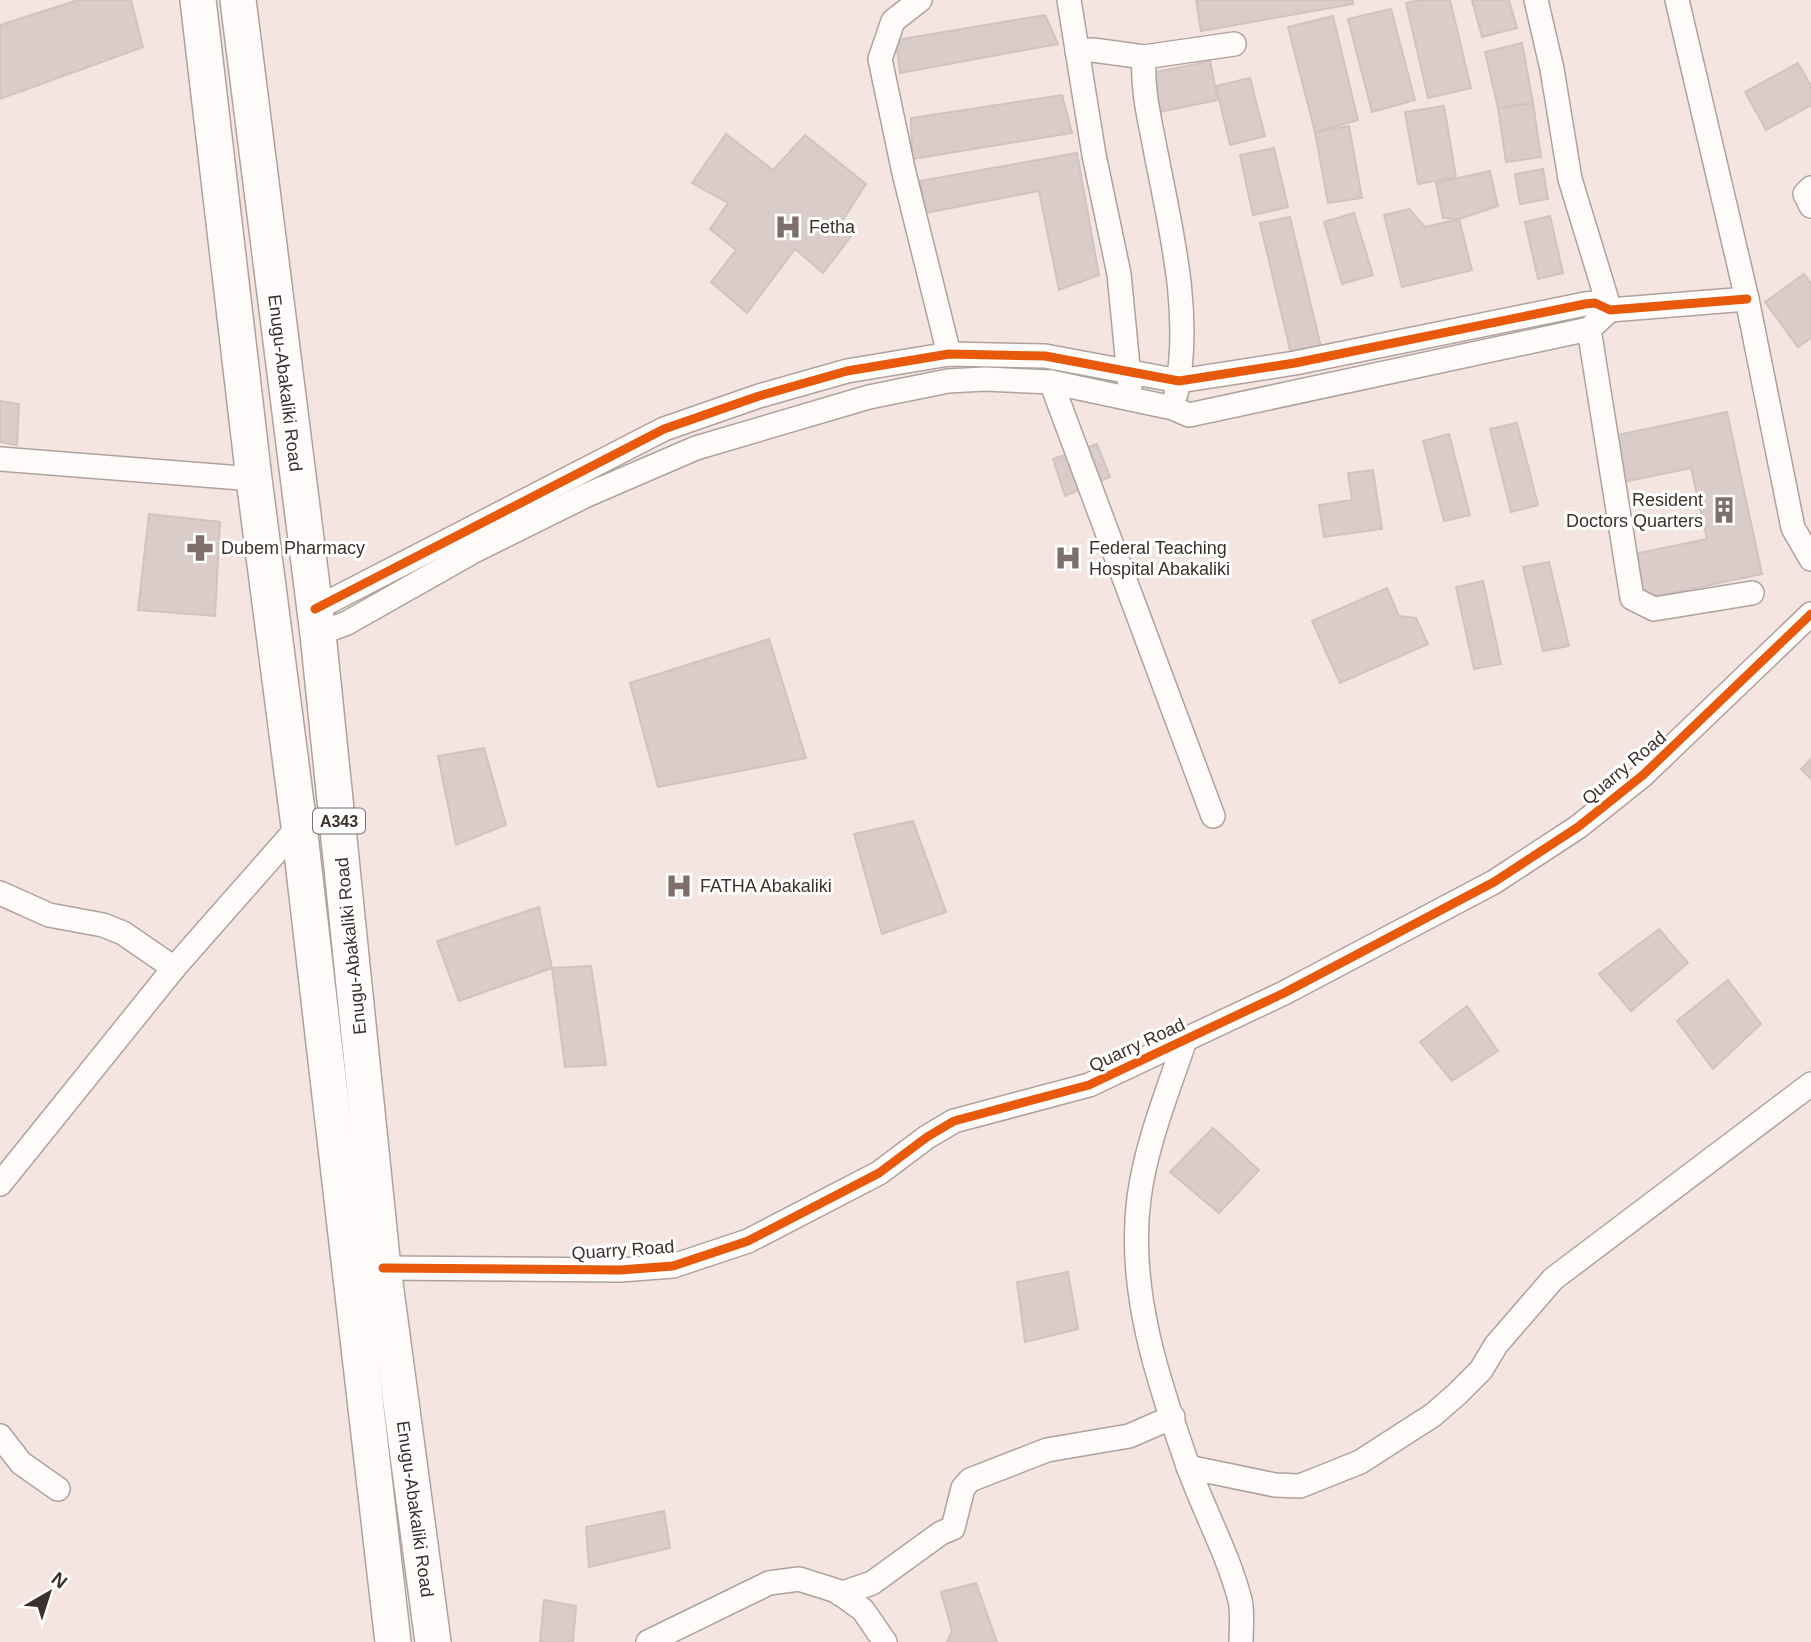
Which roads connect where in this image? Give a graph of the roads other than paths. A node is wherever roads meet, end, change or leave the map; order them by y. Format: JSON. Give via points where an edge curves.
{"nodes":[{"id":1,"x":198,"y":0,"type":"edge"},
{"id":2,"x":237,"y":0,"type":"edge"},
{"id":3,"x":920,"y":0,"type":"edge"},
{"id":4,"x":1069,"y":0,"type":"edge"},
{"id":5,"x":1536,"y":0,"type":"edge"},
{"id":6,"x":1677,"y":0,"type":"edge"},
{"id":7,"x":1234,"y":44,"type":"dead end"},
{"id":8,"x":1077,"y":51,"type":"junction"},
{"id":9,"x":1144,"y":57,"type":"junction"},
{"id":10,"x":1811,"y":188,"type":"edge"},
{"id":11,"x":1811,"y":206,"type":"edge"},
{"id":12,"x":1747,"y":299,"type":"junction"},
{"id":13,"x":1610,"y":310,"type":"junction"},
{"id":14,"x":1499,"y":321,"type":"junction"},
{"id":15,"x":1589,"y":329,"type":"junction"},
{"id":16,"x":1504,"y":347,"type":"junction"},
{"id":17,"x":1364,"y":348,"type":"junction"},
{"id":18,"x":949,"y":354,"type":"junction"},
{"id":19,"x":1130,"y":374,"type":"junction"},
{"id":20,"x":1370,"y":376,"type":"junction"},
{"id":21,"x":1179,"y":381,"type":"junction"},
{"id":22,"x":1051,"y":382,"type":"junction"},
{"id":23,"x":1131,"y":399,"type":"junction"},
{"id":24,"x":1173,"y":408,"type":"junction"},
{"id":25,"x":0,"y":459,"type":"edge"},
{"id":26,"x":254,"y":479,"type":"junction"},
{"id":27,"x":1811,"y":559,"type":"edge"},
{"id":28,"x":1752,"y":593,"type":"dead end"},
{"id":29,"x":1811,"y":614,"type":"edge"},
{"id":30,"x":316,"y":622,"type":"junction"},
{"id":31,"x":1213,"y":816,"type":"dead end"},
{"id":32,"x":339,"y":818,"type":"junction"},
{"id":33,"x":299,"y":826,"type":"junction"},
{"id":34,"x":0,"y":893,"type":"edge"},
{"id":35,"x":174,"y":968,"type":"junction"},
{"id":36,"x":1185,"y":1040,"type":"junction"},
{"id":37,"x":1811,"y":1084,"type":"edge"},
{"id":38,"x":0,"y":1184,"type":"edge"},
{"id":39,"x":383,"y":1268,"type":"junction"},
{"id":40,"x":1172,"y":1417,"type":"junction"},
{"id":41,"x":0,"y":1436,"type":"edge"},
{"id":42,"x":1188,"y":1466,"type":"junction"},
{"id":43,"x":58,"y":1489,"type":"dead end"},
{"id":44,"x":840,"y":1594,"type":"junction"},
{"id":45,"x":393,"y":1642,"type":"edge"},
{"id":46,"x":433,"y":1642,"type":"edge"},
{"id":47,"x":648,"y":1642,"type":"edge"},
{"id":48,"x":886,"y":1642,"type":"edge"},
{"id":49,"x":1241,"y":1642,"type":"edge"}],
"edges":[{"from":1,"to":26,"type":"highway","number":"A343"},
{"from":2,"to":30,"type":"highway","name":"Enugu-Abakaliki Road","number":"A343"},
{"from":3,"to":18,"type":"street","via":[[893,21],[880,59]]},
{"from":4,"to":8,"type":"street"},
{"from":5,"to":13,"type":"street","via":[[1570,179]]},
{"from":6,"to":12,"type":"street"},
{"from":7,"to":9,"type":"street"},
{"from":8,"to":9,"type":"street"},
{"from":8,"to":19,"type":"street","via":[[1119,274]]},
{"from":9,"to":21,"type":"street","via":[[1145,106],[1177,257]]},
{"from":10,"to":11,"type":"street","via":[[1805,194]]},
{"from":12,"to":13,"type":"street"},
{"from":12,"to":27,"type":"street","via":[[1793,528]]},
{"from":13,"to":14,"type":"street","via":[[1595,303]]},
{"from":13,"to":15,"type":"street"},
{"from":14,"to":16,"type":"street"},
{"from":14,"to":17,"type":"street"},
{"from":15,"to":16,"type":"street"},
{"from":15,"to":28,"type":"street","via":[[1632,598],[1654,610]]},
{"from":16,"to":20,"type":"street"},
{"from":17,"to":20,"type":"street"},
{"from":17,"to":21,"type":"street"},
{"from":18,"to":19,"type":"street","via":[[1045,356]]},
{"from":18,"to":30,"type":"street","via":[[846,371],[664,429]]},
{"from":19,"to":21,"type":"street"},
{"from":19,"to":23,"type":"street"},
{"from":20,"to":24,"type":"street","via":[[1189,415]]},
{"from":21,"to":24,"type":"street"},
{"from":22,"to":23,"type":"street"},
{"from":22,"to":30,"type":"street","via":[[948,381],[869,397],[696,447],[476,550],[347,623]]},
{"from":22,"to":31,"type":"street"},
{"from":23,"to":24,"type":"street"},
{"from":25,"to":26,"type":"street"},
{"from":26,"to":33,"type":"highway","number":"A343"},
{"from":29,"to":36,"type":"street","name":"Quarry Road","via":[[1643,775],[1578,827],[1494,882],[1411,928]]},
{"from":30,"to":32,"type":"highway","name":"Enugu-Abakaliki Road","number":"A343"},
{"from":32,"to":33,"type":"street"},
{"from":32,"to":39,"type":"highway","name":"Enugu-Abakaliki Road","number":"A343"},
{"from":33,"to":35,"type":"street"},
{"from":33,"to":45,"type":"highway","name":"Enugu-Abakaliki Road","number":"A343"},
{"from":34,"to":35,"type":"street","via":[[50,915],[113,929]]},
{"from":35,"to":38,"type":"street"},
{"from":36,"to":39,"type":"street","name":"Quarry Road","via":[[1089,1084],[954,1121],[846,1192],[748,1241],[673,1266],[620,1270]]},
{"from":36,"to":40,"type":"street","via":[[1139,1196],[1136,1250],[1142,1305]]},
{"from":37,"to":42,"type":"street","via":[[1553,1279],[1457,1394],[1360,1462],[1300,1486]]},
{"from":39,"to":46,"type":"highway","name":"Enugu-Abakaliki Road","number":"A343"},
{"from":40,"to":42,"type":"street"},
{"from":40,"to":44,"type":"street","via":[[1129,1436],[1047,1450],[970,1480],[963,1488],[953,1528],[868,1586]]},
{"from":41,"to":43,"type":"street","via":[[21,1463]]},
{"from":42,"to":49,"type":"street","via":[[1241,1602]]},
{"from":44,"to":47,"type":"street","via":[[799,1579],[769,1583]]},
{"from":44,"to":48,"type":"street","via":[[863,1610]]}]}
